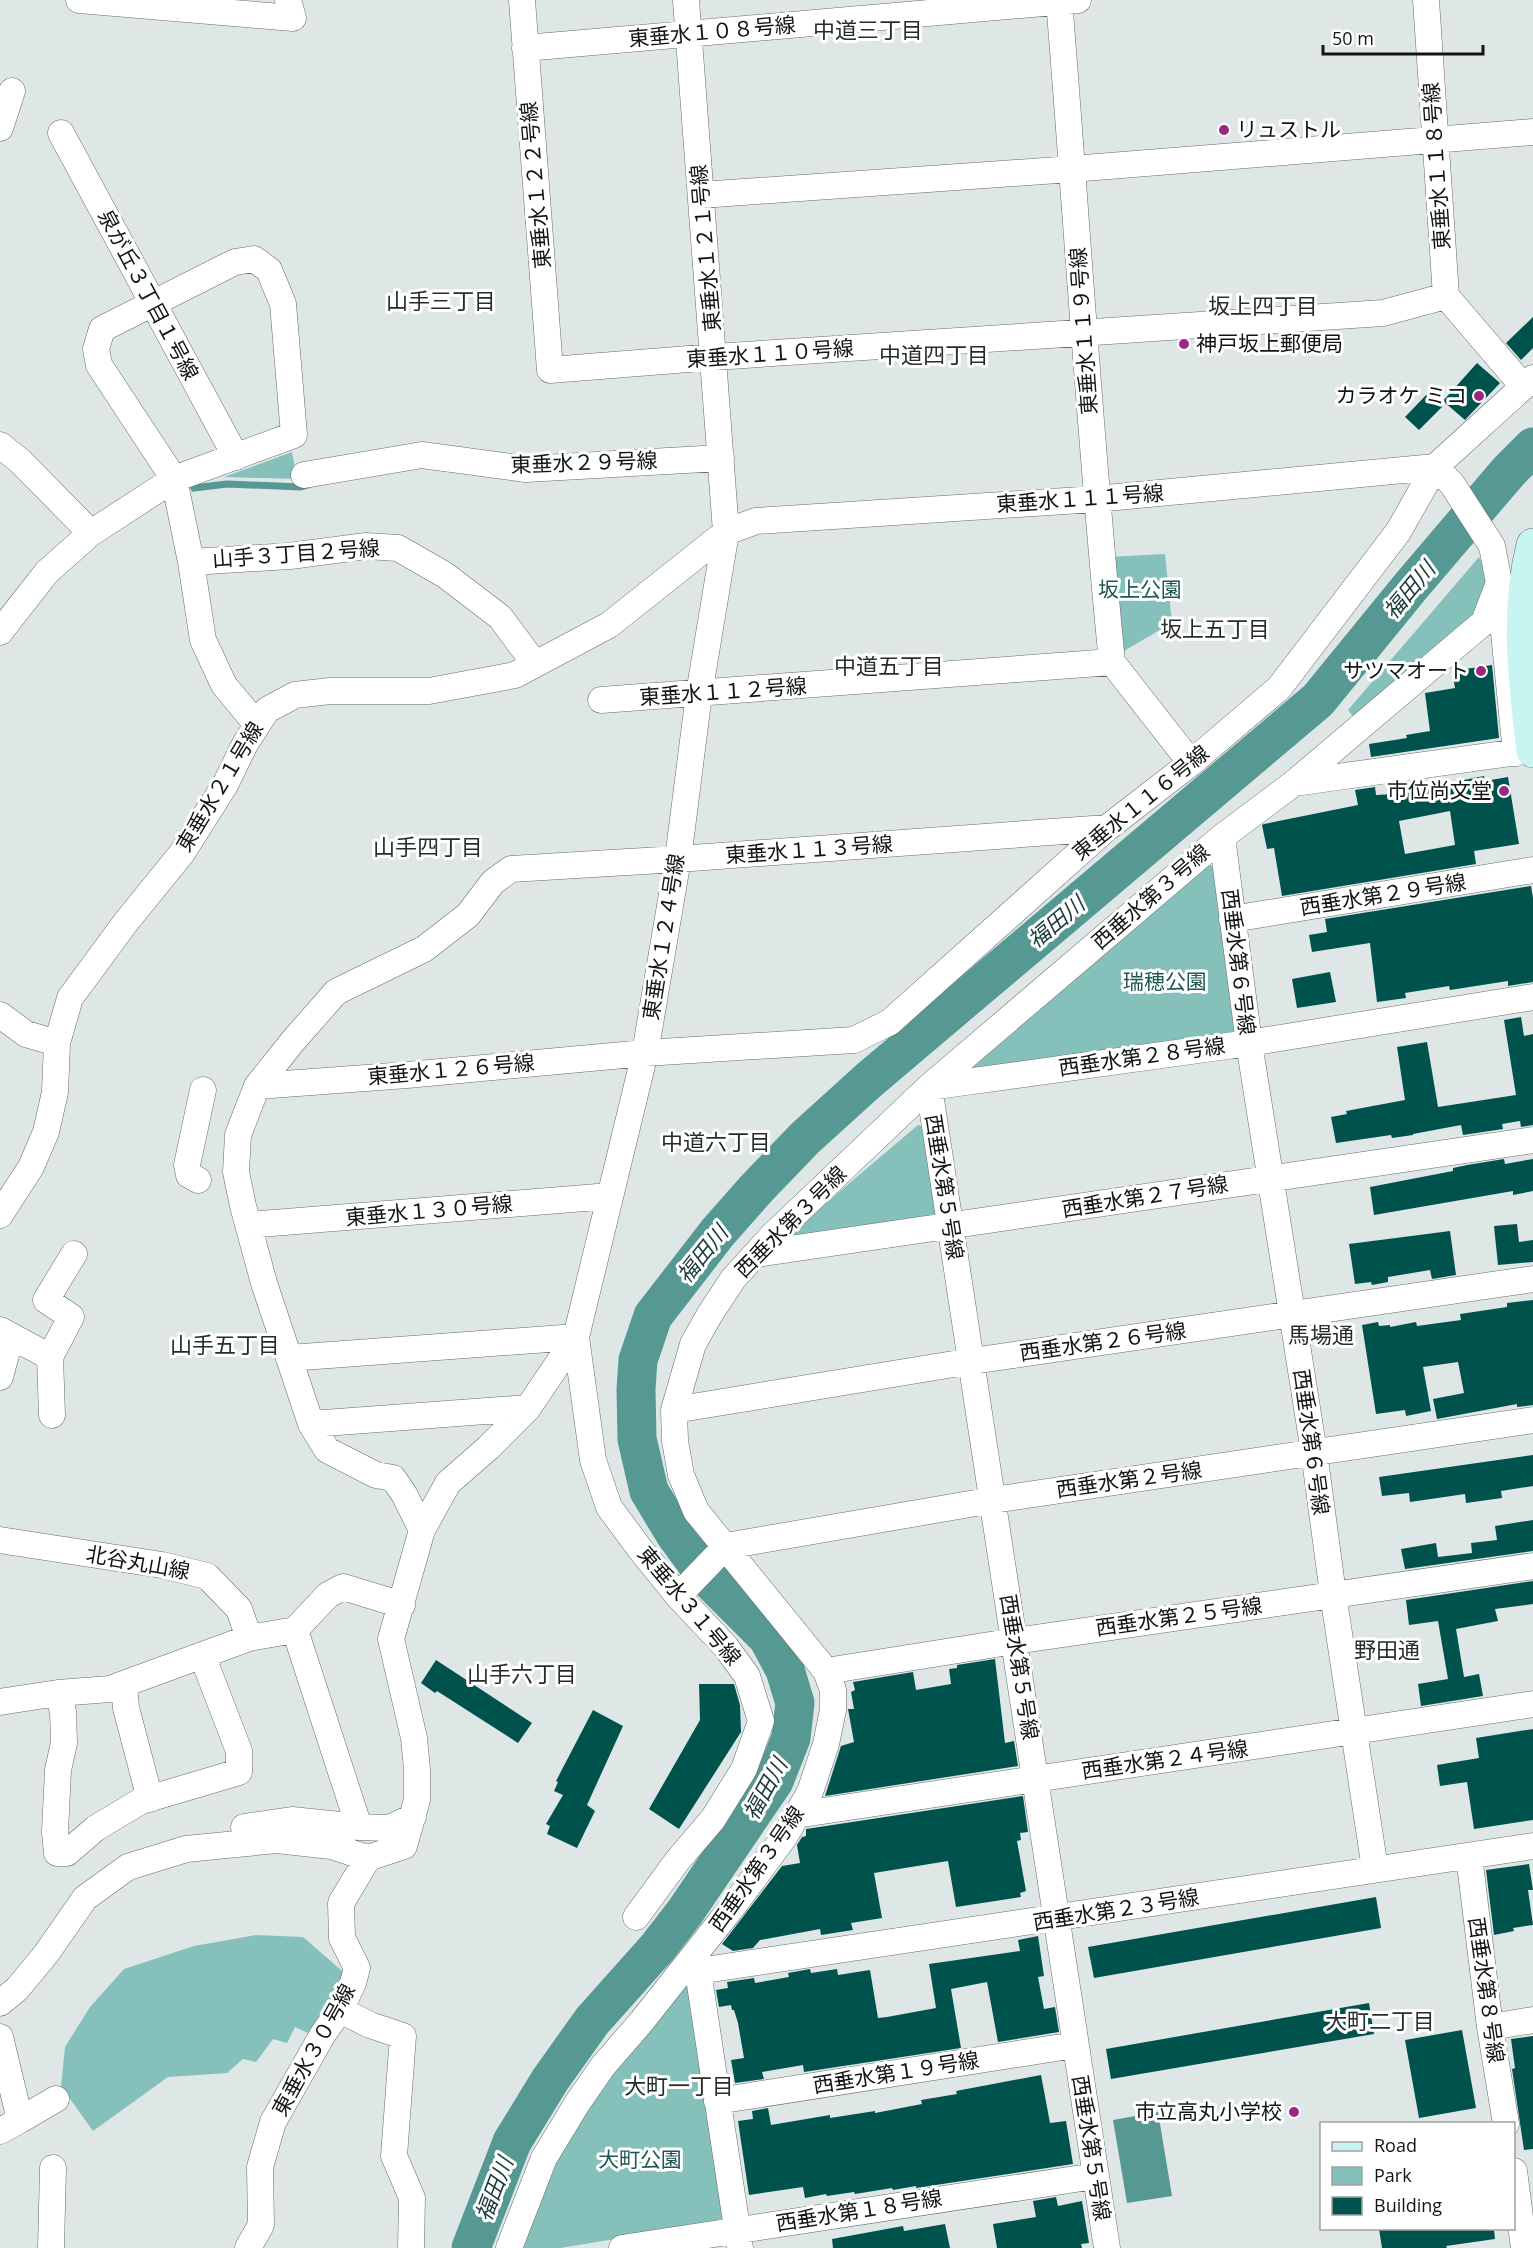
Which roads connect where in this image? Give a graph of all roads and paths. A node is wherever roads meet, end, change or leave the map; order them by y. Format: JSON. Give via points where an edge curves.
{"nodes":[{"id":1,"x":79,"y":0,"type":"edge"},
{"id":2,"x":522,"y":0,"type":"edge"},
{"id":3,"x":686,"y":0,"type":"edge"},
{"id":4,"x":1065,"y":0,"type":"edge"},
{"id":5,"x":1426,"y":0,"type":"edge"},
{"id":6,"x":290,"y":9,"type":"edge"},
{"id":7,"x":689,"y":34,"type":"junction"},
{"id":8,"x":525,"y":48,"type":"junction"},
{"id":9,"x":12,"y":91,"type":"dead end"},
{"id":10,"x":0,"y":128,"type":"edge"},
{"id":11,"x":1533,"y":132,"type":"edge"},
{"id":12,"x":61,"y":133,"type":"dead end"},
{"id":13,"x":1435,"y":140,"type":"junction"},
{"id":14,"x":1072,"y":169,"type":"junction"},
{"id":15,"x":701,"y":195,"type":"junction"},
{"id":16,"x":1446,"y":297,"type":"junction"},
{"id":17,"x":152,"y":304,"type":"junction"},
{"id":18,"x":1085,"y":332,"type":"junction"},
{"id":19,"x":714,"y":357,"type":"junction"},
{"id":20,"x":550,"y":370,"type":"joint"},
{"id":21,"x":1528,"y":382,"type":"edge"},
{"id":22,"x":0,"y":445,"type":"edge"},
{"id":23,"x":236,"y":456,"type":"junction"},
{"id":24,"x":721,"y":458,"type":"junction"},
{"id":25,"x":304,"y":475,"type":"dead end"},
{"id":26,"x":1444,"y":475,"type":"junction"},
{"id":27,"x":174,"y":479,"type":"junction"},
{"id":28,"x":1096,"y":499,"type":"junction"},
{"id":29,"x":91,"y":532,"type":"junction"},
{"id":30,"x":726,"y":532,"type":"junction"},
{"id":31,"x":1533,"y":544,"type":"edge"},
{"id":32,"x":191,"y":562,"type":"junction"},
{"id":33,"x":1499,"y":583,"type":"junction"},
{"id":34,"x":0,"y":632,"type":"edge"},
{"id":35,"x":1112,"y":662,"type":"junction"},
{"id":36,"x":535,"y":664,"type":"junction"},
{"id":37,"x":699,"y":694,"type":"junction"},
{"id":38,"x":601,"y":700,"type":"dead end"},
{"id":39,"x":257,"y":725,"type":"junction"},
{"id":40,"x":1527,"y":751,"type":"edge"},
{"id":41,"x":1191,"y":763,"type":"junction"},
{"id":42,"x":1294,"y":783,"type":"junction"},
{"id":43,"x":1107,"y":828,"type":"junction"},
{"id":44,"x":1222,"y":837,"type":"junction"},
{"id":45,"x":678,"y":860,"type":"junction"},
{"id":46,"x":1533,"y":870,"type":"edge"},
{"id":47,"x":1232,"y":919,"type":"junction"},
{"id":48,"x":1533,"y":997,"type":"edge"},
{"id":49,"x":0,"y":1015,"type":"edge"},
{"id":50,"x":1249,"y":1042,"type":"junction"},
{"id":51,"x":57,"y":1043,"type":"junction"},
{"id":52,"x":645,"y":1053,"type":"junction"},
{"id":53,"x":257,"y":1086,"type":"junction"},
{"id":54,"x":929,"y":1087,"type":"junction"},
{"id":55,"x":203,"y":1089,"type":"dead end"},
{"id":56,"x":1533,"y":1140,"type":"edge"},
{"id":57,"x":1270,"y":1178,"type":"junction"},
{"id":58,"x":198,"y":1180,"type":"dead end"},
{"id":59,"x":610,"y":1196,"type":"junction"},
{"id":60,"x":0,"y":1215,"type":"edge"},
{"id":61,"x":248,"y":1226,"type":"junction"},
{"id":62,"x":951,"y":1227,"type":"junction"},
{"id":63,"x":74,"y":1254,"type":"dead end"},
{"id":64,"x":756,"y":1254,"type":"junction"},
{"id":65,"x":1533,"y":1279,"type":"edge"},
{"id":66,"x":1292,"y":1314,"type":"junction"},
{"id":67,"x":5,"y":1333,"type":"edge"},
{"id":68,"x":576,"y":1337,"type":"junction"},
{"id":69,"x":50,"y":1357,"type":"junction"},
{"id":70,"x":290,"y":1358,"type":"junction"},
{"id":71,"x":972,"y":1361,"type":"junction"},
{"id":72,"x":0,"y":1377,"type":"edge"},
{"id":73,"x":528,"y":1408,"type":"junction"},
{"id":74,"x":674,"y":1410,"type":"junction"},
{"id":75,"x":52,"y":1415,"type":"dead end"},
{"id":76,"x":1533,"y":1420,"type":"edge"},
{"id":77,"x":311,"y":1424,"type":"junction"},
{"id":78,"x":1314,"y":1452,"type":"junction"},
{"id":79,"x":993,"y":1500,"type":"junction"},
{"id":80,"x":422,"y":1530,"type":"junction"},
{"id":81,"x":0,"y":1540,"type":"edge"},
{"id":82,"x":726,"y":1546,"type":"junction"},
{"id":83,"x":1533,"y":1566,"type":"edge"},
{"id":84,"x":1333,"y":1594,"type":"junction"},
{"id":85,"x":678,"y":1596,"type":"junction"},
{"id":86,"x":402,"y":1605,"type":"junction"},
{"id":87,"x":295,"y":1630,"type":"junction"},
{"id":88,"x":249,"y":1638,"type":"junction"},
{"id":89,"x":1015,"y":1641,"type":"junction"},
{"id":90,"x":202,"y":1655,"type":"junction"},
{"id":91,"x":826,"y":1671,"type":"junction"},
{"id":92,"x":124,"y":1684,"type":"junction"},
{"id":93,"x":58,"y":1693,"type":"junction"},
{"id":94,"x":4,"y":1701,"type":"edge"},
{"id":95,"x":1533,"y":1704,"type":"edge"},
{"id":96,"x":1354,"y":1732,"type":"junction"},
{"id":97,"x":1035,"y":1779,"type":"junction"},
{"id":98,"x":150,"y":1799,"type":"junction"},
{"id":99,"x":796,"y":1815,"type":"junction"},
{"id":100,"x":413,"y":1817,"type":"junction"},
{"id":101,"x":359,"y":1827,"type":"junction"},
{"id":102,"x":231,"y":1829,"type":"dead end"},
{"id":103,"x":1533,"y":1846,"type":"edge"},
{"id":104,"x":1469,"y":1856,"type":"junction"},
{"id":105,"x":368,"y":1858,"type":"junction"},
{"id":106,"x":1375,"y":1869,"type":"junction"},
{"id":107,"x":636,"y":1917,"type":"dead end"},
{"id":108,"x":1056,"y":1919,"type":"junction"},
{"id":109,"x":693,"y":1967,"type":"junction"},
{"id":110,"x":0,"y":2003,"type":"edge"},
{"id":111,"x":340,"y":2010,"type":"junction"},
{"id":112,"x":1533,"y":2020,"type":"edge"},
{"id":113,"x":1490,"y":2027,"type":"junction"},
{"id":114,"x":0,"y":2037,"type":"edge"},
{"id":115,"x":1075,"y":2045,"type":"junction"},
{"id":116,"x":56,"y":2099,"type":"dead end"},
{"id":117,"x":717,"y":2101,"type":"junction"},
{"id":118,"x":1506,"y":2122,"type":"edge"},
{"id":119,"x":10,"y":2125,"type":"edge"},
{"id":120,"x":1533,"y":2164,"type":"edge"},
{"id":121,"x":53,"y":2168,"type":"dead end"},
{"id":122,"x":1515,"y":2168,"type":"edge"},
{"id":123,"x":1095,"y":2176,"type":"junction"},
{"id":124,"x":1515,"y":2176,"type":"edge"},
{"id":125,"x":738,"y":2239,"type":"edge"},
{"id":126,"x":51,"y":2248,"type":"edge"},
{"id":127,"x":248,"y":2248,"type":"edge"},
{"id":128,"x":411,"y":2248,"type":"edge"},
{"id":129,"x":509,"y":2248,"type":"edge"},
{"id":130,"x":622,"y":2248,"type":"edge"},
{"id":131,"x":1107,"y":2248,"type":"edge"},
{"id":132,"x":1524,"y":2248,"type":"edge"}],
"edges":[{"from":1,"to":6,"type":"street"},
{"from":2,"to":8,"type":"street","name":"東垂水１２２号線"},
{"from":3,"to":7,"type":"street","name":"東垂水１２１号線"},
{"from":4,"to":7,"type":"street","name":"東垂水１０８号線"},
{"from":4,"to":14,"type":"street","name":"東垂水１１９号線"},
{"from":5,"to":13,"type":"street","name":"東垂水１１８号線"},
{"from":7,"to":8,"type":"street","name":"東垂水１０８号線"},
{"from":7,"to":15,"type":"street","name":"東垂水１２１号線"},
{"from":8,"to":20,"type":"street","name":"東垂水１２２号線"},
{"from":9,"to":10,"type":"street"},
{"from":11,"to":13,"type":"street"},
{"from":12,"to":17,"type":"street","name":"泉が丘３丁目１号線"},
{"from":13,"to":14,"type":"street"},
{"from":13,"to":16,"type":"street","name":"東垂水１１８号線"},
{"from":14,"to":15,"type":"street"},
{"from":14,"to":18,"type":"street","name":"東垂水１１９号線"},
{"from":15,"to":19,"type":"street","name":"東垂水１２１号線"},
{"from":16,"to":18,"type":"street","name":"東垂水１１０号線","via":[[1383,313]]},
{"from":16,"to":21,"type":"street"},
{"from":17,"to":23,"type":"street","name":"泉が丘３丁目１号線"},
{"from":17,"to":23,"type":"street","via":[[235,262],[254,259],[269,270],[283,304],[294,435]]},
{"from":17,"to":27,"type":"street","via":[[102,329],[96,349],[99,365]]},
{"from":18,"to":19,"type":"street","name":"東垂水１１０号線"},
{"from":18,"to":28,"type":"street","name":"東垂水１１９号線"},
{"from":19,"to":20,"type":"street","name":"東垂水１１０号線"},
{"from":19,"to":24,"type":"street","name":"東垂水１２１号線"},
{"from":21,"to":26,"type":"street","name":"東垂水１１６号線"},
{"from":22,"to":29,"type":"street"},
{"from":23,"to":27,"type":"street"},
{"from":24,"to":25,"type":"street","name":"東垂水２９号線","via":[[526,469],[422,455]]},
{"from":24,"to":30,"type":"street","name":"東垂水１２１号線"},
{"from":26,"to":28,"type":"street","name":"東垂水１１１号線"},
{"from":26,"to":33,"type":"street","via":[[1492,546]]},
{"from":26,"to":41,"type":"street","name":"東垂水１１６号線","via":[[1279,688]]},
{"from":27,"to":29,"type":"street"},
{"from":27,"to":32,"type":"street"},
{"from":28,"to":30,"type":"street","name":"東垂水１１１号線","via":[[756,520]]},
{"from":28,"to":35,"type":"street","name":"東垂水１１９号線"},
{"from":29,"to":34,"type":"street","via":[[47,572]]},
{"from":30,"to":36,"type":"street","name":"東垂水２１号線","via":[[609,625]]},
{"from":30,"to":37,"type":"street","name":"東垂水１２４号線"},
{"from":31,"to":40,"type":"main road","via":[[1524,605]]},
{"from":32,"to":36,"type":"street","name":"山手３丁目２号線","via":[[290,556],[366,546],[398,548],[445,575],[500,616]]},
{"from":32,"to":39,"type":"street","via":[[203,640],[224,685]]},
{"from":33,"to":40,"type":"street"},
{"from":33,"to":42,"type":"street","name":"西垂水第３号線","via":[[1484,622]]},
{"from":35,"to":37,"type":"street","name":"東垂水１１２号線"},
{"from":35,"to":41,"type":"street"},
{"from":36,"to":39,"type":"street","name":"東垂水２１号線","via":[[515,675],[429,691],[295,695],[267,710]]},
{"from":37,"to":38,"type":"street","name":"東垂水１１２号線"},
{"from":37,"to":45,"type":"street","name":"東垂水１２４号線"},
{"from":39,"to":51,"type":"street","name":"東垂水２１号線","via":[[182,853],[70,998]]},
{"from":40,"to":42,"type":"street"},
{"from":41,"to":43,"type":"street","name":"東垂水１１６号線"},
{"from":42,"to":44,"type":"street","name":"西垂水第３号線"},
{"from":43,"to":45,"type":"street","name":"東垂水１１３号線"},
{"from":43,"to":52,"type":"street","name":"東垂水１１６号線","via":[[890,1022],[854,1040]]},
{"from":44,"to":47,"type":"street","name":"西垂水第６号線"},
{"from":44,"to":54,"type":"street","name":"西垂水第３号線"},
{"from":45,"to":52,"type":"street","name":"東垂水１２４号線"},
{"from":45,"to":53,"type":"street","name":"東垂水１１３号線","via":[[511,869],[493,882],[468,915],[424,949],[336,992]]},
{"from":46,"to":47,"type":"street","name":"西垂水第２９号線"},
{"from":47,"to":50,"type":"street","name":"西垂水第６号線"},
{"from":48,"to":50,"type":"street","name":"西垂水第２８号線"},
{"from":49,"to":51,"type":"street","via":[[26,1034]]},
{"from":50,"to":54,"type":"street","name":"西垂水第２８号線"},
{"from":50,"to":57,"type":"street","name":"西垂水第６号線"},
{"from":51,"to":60,"type":"street","name":"東垂水２１号線","via":[[55,1092],[46,1132],[31,1167]]},
{"from":52,"to":53,"type":"street","name":"東垂水１２６号線"},
{"from":52,"to":59,"type":"street","name":"東垂水１２４号線"},
{"from":53,"to":61,"type":"street","via":[[238,1135],[236,1172]]},
{"from":54,"to":62,"type":"street","name":"西垂水第５号線"},
{"from":54,"to":64,"type":"street","name":"西垂水第３号線"},
{"from":55,"to":58,"type":"street","via":[[187,1165],[189,1175]]},
{"from":56,"to":57,"type":"street","name":"西垂水第２７号線"},
{"from":57,"to":62,"type":"street","name":"西垂水第２７号線"},
{"from":57,"to":66,"type":"street","name":"西垂水第６号線"},
{"from":59,"to":61,"type":"street","name":"東垂水１３０号線"},
{"from":59,"to":68,"type":"street","name":"東垂水１２４号線"},
{"from":61,"to":70,"type":"street"},
{"from":62,"to":64,"type":"street","name":"西垂水第２７号線"},
{"from":62,"to":71,"type":"street","name":"西垂水第５号線"},
{"from":63,"to":69,"type":"street","via":[[46,1300],[71,1317]]},
{"from":64,"to":74,"type":"street","name":"西垂水第３号線","via":[[734,1279],[693,1344]]},
{"from":65,"to":66,"type":"street","name":"西垂水第２６号線"},
{"from":66,"to":71,"type":"street","name":"西垂水第２６号線"},
{"from":66,"to":78,"type":"street","name":"西垂水第６号線"},
{"from":67,"to":69,"type":"street"},
{"from":67,"to":72,"type":"street"},
{"from":68,"to":70,"type":"street"},
{"from":68,"to":73,"type":"street"},
{"from":68,"to":85,"type":"street","name":"東垂水３１号線","via":[[592,1460],[609,1507]]},
{"from":69,"to":75,"type":"street"},
{"from":70,"to":77,"type":"street"},
{"from":71,"to":74,"type":"street","name":"西垂水第２６号線"},
{"from":71,"to":79,"type":"street","name":"西垂水第５号線"},
{"from":73,"to":77,"type":"street"},
{"from":73,"to":80,"type":"street","via":[[448,1483]]},
{"from":74,"to":82,"type":"street","name":"西垂水第３号線","via":[[681,1475],[696,1511]]},
{"from":76,"to":78,"type":"street","name":"西垂水第２号線"},
{"from":77,"to":80,"type":"street","via":[[327,1450],[376,1476],[393,1478]]},
{"from":78,"to":79,"type":"street","name":"西垂水第２号線"},
{"from":78,"to":84,"type":"street","name":"西垂水第６号線"},
{"from":79,"to":82,"type":"street","name":"西垂水第２号線"},
{"from":79,"to":89,"type":"street","name":"西垂水第５号線"},
{"from":80,"to":86,"type":"street"},
{"from":81,"to":88,"type":"street","name":"北谷丸山線","via":[[162,1565],[207,1576],[239,1609]]},
{"from":82,"to":85,"type":"street"},
{"from":82,"to":91,"type":"street","name":"西垂水第３号線"},
{"from":83,"to":84,"type":"street","name":"西垂水第２５号線"},
{"from":84,"to":89,"type":"street","name":"西垂水第２５号線"},
{"from":84,"to":96,"type":"street","name":"西垂水第６号線"},
{"from":85,"to":107,"type":"street","name":"東垂水３１号線","via":[[726,1647],[747,1676],[761,1721],[744,1769],[713,1820]]},
{"from":86,"to":87,"type":"street","via":[[343,1587],[328,1595]]},
{"from":86,"to":100,"type":"street","via":[[391,1639],[414,1738],[417,1800]]},
{"from":87,"to":88,"type":"street"},
{"from":87,"to":101,"type":"street"},
{"from":88,"to":90,"type":"street"},
{"from":89,"to":91,"type":"street","name":"西垂水第２５号線"},
{"from":89,"to":97,"type":"street","name":"西垂水第５号線"},
{"from":90,"to":92,"type":"street"},
{"from":90,"to":98,"type":"street","via":[[238,1750],[239,1772]]},
{"from":91,"to":99,"type":"street","name":"西垂水第３号線","via":[[833,1690],[826,1744],[810,1792]]},
{"from":92,"to":93,"type":"street","via":[[110,1689]]},
{"from":92,"to":98,"type":"street","via":[[126,1708]]},
{"from":93,"to":94,"type":"street"},
{"from":93,"to":98,"type":"street","via":[[63,1712],[63,1743],[55,1832],[57,1853],[67,1853],[96,1828]]},
{"from":95,"to":96,"type":"street","name":"西垂水第２４号線"},
{"from":96,"to":97,"type":"street","name":"西垂水第２４号線"},
{"from":96,"to":106,"type":"street","name":"西垂水第６号線"},
{"from":97,"to":99,"type":"street","name":"西垂水第２４号線"},
{"from":97,"to":108,"type":"street","name":"西垂水第５号線"},
{"from":99,"to":109,"type":"street","name":"西垂水第３号線"},
{"from":100,"to":101,"type":"street","via":[[390,1828]]},
{"from":100,"to":105,"type":"street","via":[[404,1846]]},
{"from":101,"to":102,"type":"street","via":[[292,1820]]},
{"from":103,"to":104,"type":"street","name":"西垂水第２３号線"},
{"from":104,"to":106,"type":"street","name":"西垂水第２３号線"},
{"from":104,"to":113,"type":"street","name":"西垂水第８号線"},
{"from":105,"to":110,"type":"street","via":[[331,1846],[277,1840],[186,1849],[128,1868],[86,1898],[46,1954]]},
{"from":105,"to":111,"type":"street","name":"東垂水３０号線","via":[[341,1903],[342,1938],[357,1968]]},
{"from":106,"to":108,"type":"street","name":"西垂水第２３号線"},
{"from":108,"to":109,"type":"street","name":"西垂水第２３号線"},
{"from":108,"to":115,"type":"street","name":"西垂水第５号線"},
{"from":109,"to":117,"type":"street"},
{"from":109,"to":129,"type":"street","name":"西垂水第３号線","via":[[603,2066],[578,2102],[544,2158]]},
{"from":111,"to":127,"type":"street","name":"東垂水３０号線","via":[[273,2122],[260,2167],[261,2225]]},
{"from":111,"to":128,"type":"street","via":[[403,2036],[394,2156],[412,2198]]},
{"from":112,"to":113,"type":"street"},
{"from":113,"to":118,"type":"street","name":"西垂水第８号線"},
{"from":114,"to":119,"type":"street"},
{"from":115,"to":117,"type":"street","name":"西垂水第１９号線"},
{"from":115,"to":123,"type":"street","name":"西垂水第５号線"},
{"from":116,"to":119,"type":"street"},
{"from":117,"to":125,"type":"street"},
{"from":120,"to":122,"type":"street"},
{"from":121,"to":126,"type":"street"},
{"from":123,"to":125,"type":"street","name":"西垂水第１８号線"},
{"from":123,"to":131,"type":"street","name":"西垂水第５号線"},
{"from":124,"to":132,"type":"street"},
{"from":125,"to":130,"type":"street","name":"西垂水第１８号線"}]}
